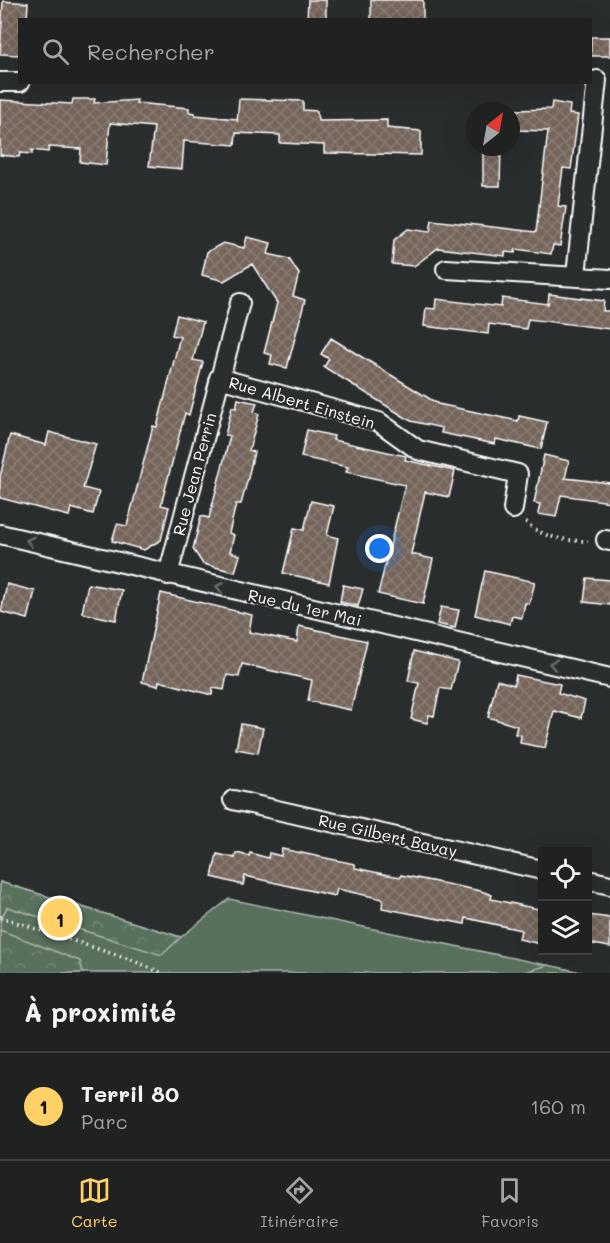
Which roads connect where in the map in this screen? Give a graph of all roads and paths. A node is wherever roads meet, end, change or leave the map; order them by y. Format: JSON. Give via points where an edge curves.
{"nodes":[{"id":1,"x":599,"y":80,"type":"edge"},
{"id":2,"x":0,"y":82,"type":"edge"},
{"id":3,"x":18,"y":82,"type":"edge"},
{"id":4,"x":446,"y":269,"type":"dead end"},
{"id":5,"x":576,"y":276,"type":"junction"},
{"id":6,"x":610,"y":279,"type":"edge"},
{"id":7,"x":240,"y":303,"type":"dead end"},
{"id":8,"x":219,"y":378,"type":"junction"},
{"id":9,"x":513,"y":509,"type":"joint"},
{"id":10,"x":0,"y":534,"type":"edge"},
{"id":11,"x":608,"y":541,"type":"edge"},
{"id":12,"x":168,"y":575,"type":"junction"},
{"id":13,"x":610,"y":678,"type":"edge"},
{"id":14,"x":233,"y":800,"type":"dead end"},
{"id":15,"x":538,"y":869,"type":"edge"},
{"id":16,"x":592,"y":881,"type":"edge"},
{"id":17,"x":610,"y":885,"type":"edge"},
{"id":18,"x":0,"y":917,"type":"edge"},
{"id":19,"x":162,"y":973,"type":"edge"}],
"edges":[{"from":1,"to":5,"type":"street"},
{"from":2,"to":3,"type":"street"},
{"from":4,"to":5,"type":"street"},
{"from":5,"to":6,"type":"street"},
{"from":7,"to":8,"type":"street","name":"Rue Jean Perrin"},
{"from":8,"to":9,"type":"street","name":"Rue Albert Einstein","via":[[379,422],[418,450],[518,474]]},
{"from":8,"to":12,"type":"street","name":"Rue Jean Perrin"},
{"from":9,"to":11,"type":"path","via":[[537,533],[574,541]]},
{"from":12,"to":10,"type":"street","name":"Rue du 1er Mai","one_way":true},
{"from":13,"to":12,"type":"street","name":"Rue du 1er Mai","one_way":true},
{"from":14,"to":15,"type":"street","name":"Rue Gilbert Bavay"},
{"from":16,"to":17,"type":"street"},
{"from":18,"to":19,"type":"path"}]}
